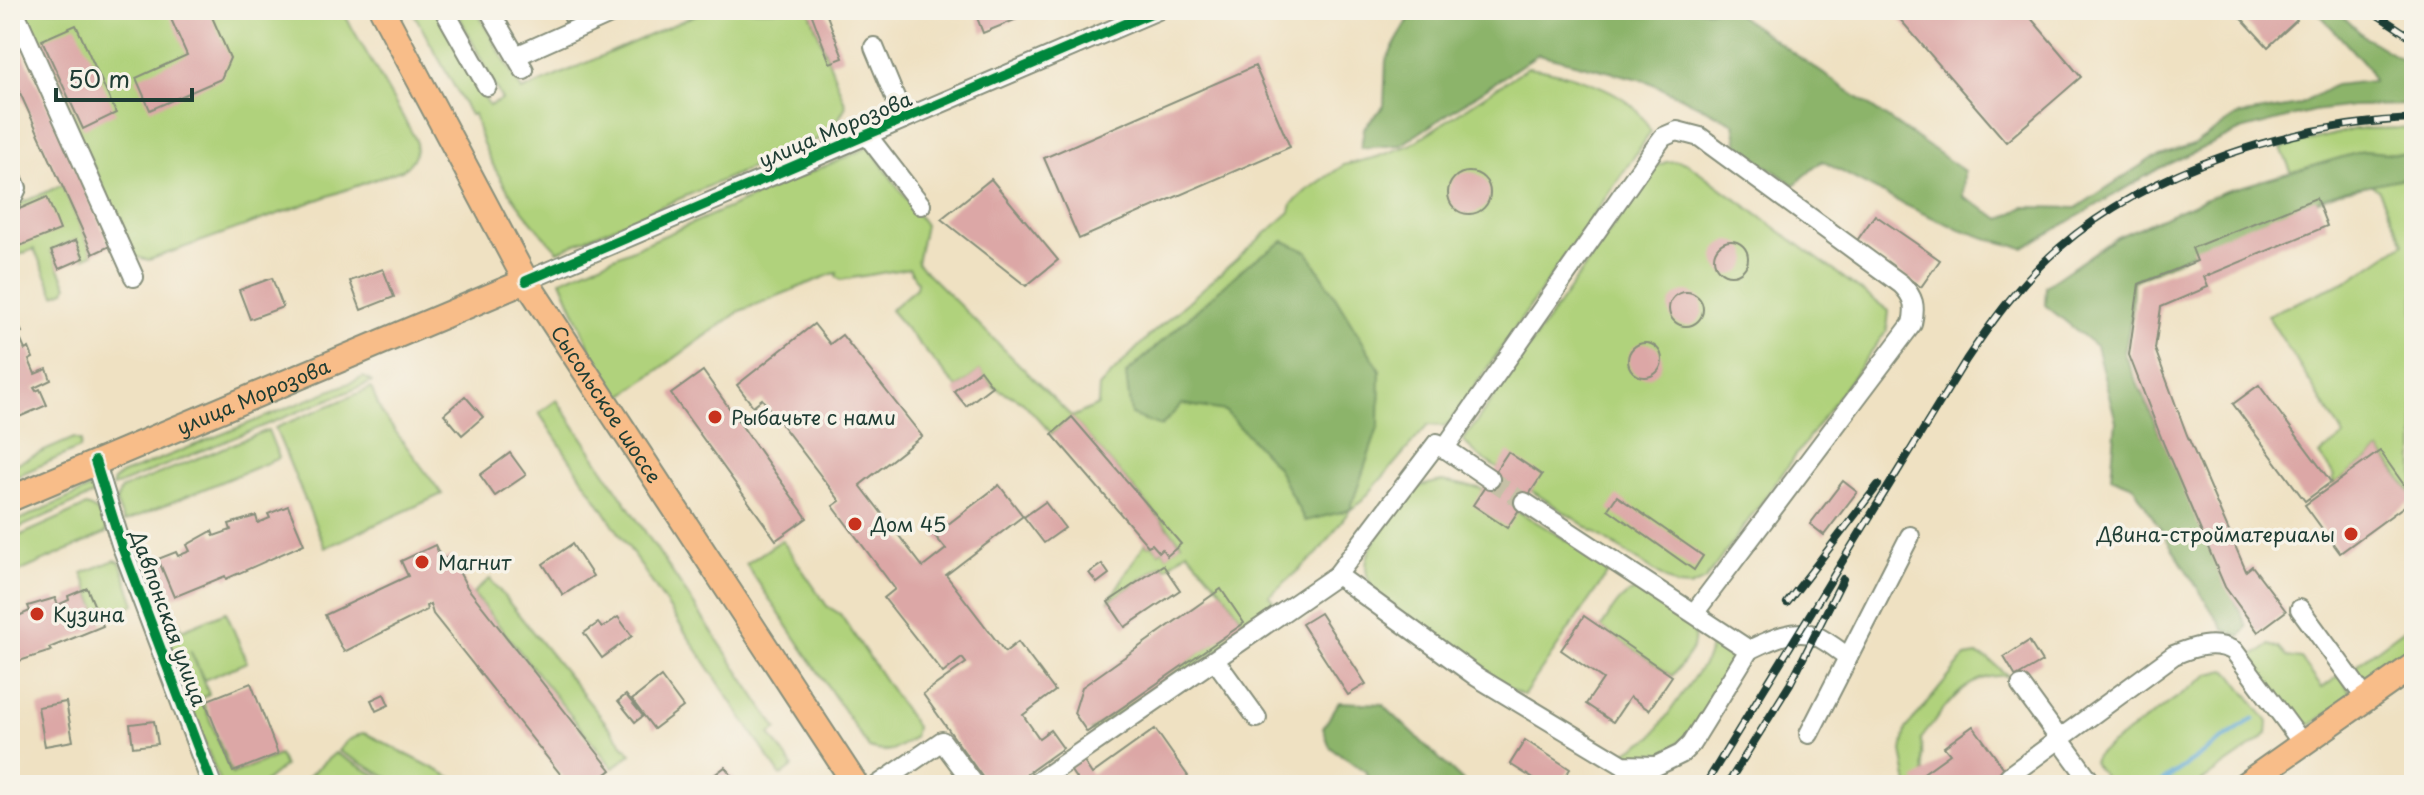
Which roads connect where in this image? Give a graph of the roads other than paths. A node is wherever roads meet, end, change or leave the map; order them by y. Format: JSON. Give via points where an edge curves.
{"nodes":[{"id":1,"x":14,"y":10,"type":"edge"},
{"id":2,"x":382,"y":10,"type":"edge"},
{"id":3,"x":444,"y":10,"type":"edge"},
{"id":4,"x":489,"y":10,"type":"edge"},
{"id":5,"x":619,"y":10,"type":"edge"},
{"id":6,"x":1158,"y":10,"type":"edge"},
{"id":7,"x":874,"y":47,"type":"dead end"},
{"id":8,"x":487,"y":86,"type":"dead end"},
{"id":9,"x":904,"y":119,"type":"junction"},
{"id":10,"x":867,"y":135,"type":"junction"},
{"id":11,"x":10,"y":173,"type":"edge"},
{"id":12,"x":10,"y":203,"type":"edge"},
{"id":13,"x":921,"y":205,"type":"dead end"},
{"id":14,"x":134,"y":277,"type":"dead end"},
{"id":15,"x":526,"y":281,"type":"junction"},
{"id":16,"x":1444,"y":449,"type":"junction"},
{"id":17,"x":95,"y":461,"type":"junction"},
{"id":18,"x":1490,"y":479,"type":"tunnel mouth"},
{"id":19,"x":10,"y":499,"type":"edge"},
{"id":20,"x":1524,"y":502,"type":"tunnel mouth"},
{"id":21,"x":1910,"y":536,"type":"dead end"},
{"id":22,"x":1337,"y":575,"type":"junction"},
{"id":23,"x":2300,"y":609,"type":"dead end"},
{"id":24,"x":1695,"y":612,"type":"junction"},
{"id":25,"x":1749,"y":650,"type":"junction"},
{"id":26,"x":1848,"y":657,"type":"junction"},
{"id":27,"x":1215,"y":660,"type":"junction"},
{"id":28,"x":2414,"y":665,"type":"edge"},
{"id":29,"x":2021,"y":686,"type":"dead end"},
{"id":30,"x":2366,"y":699,"type":"junction"},
{"id":31,"x":1257,"y":718,"type":"dead end"},
{"id":32,"x":1809,"y":734,"type":"dead end"},
{"id":33,"x":2060,"y":739,"type":"junction"},
{"id":34,"x":2303,"y":744,"type":"junction"},
{"id":35,"x":2009,"y":776,"type":"dead end"},
{"id":36,"x":212,"y":785,"type":"edge"},
{"id":37,"x":856,"y":785,"type":"edge"},
{"id":38,"x":878,"y":785,"type":"edge"},
{"id":39,"x":975,"y":785,"type":"edge"},
{"id":40,"x":1033,"y":785,"type":"edge"},
{"id":41,"x":2093,"y":785,"type":"edge"},
{"id":42,"x":2244,"y":785,"type":"edge"}],
"edges":[{"from":1,"to":14,"type":"street"},
{"from":2,"to":15,"type":"main road","name":"Сысольское шоссе"},
{"from":3,"to":8,"type":"street"},
{"from":4,"to":5,"type":"street","via":[[520,63]]},
{"from":6,"to":9,"type":"street","name":"улица Морозова"},
{"from":7,"to":9,"type":"street"},
{"from":9,"to":10,"type":"street","name":"улица Морозова"},
{"from":10,"to":13,"type":"street"},
{"from":10,"to":15,"type":"street","name":"улица Морозова"},
{"from":11,"to":12,"type":"street","via":[[17,188]]},
{"from":15,"to":17,"type":"main road","name":"улица Морозова"},
{"from":15,"to":37,"type":"main road","name":"Сысольское шоссе"},
{"from":16,"to":18,"type":"street"},
{"from":16,"to":22,"type":"street","via":[[1437,443]]},
{"from":16,"to":24,"type":"street","via":[[1663,137],[1677,131],[1700,137],[1901,284],[1915,305],[1912,324]]},
{"from":17,"to":19,"type":"main road","name":"улица Морозова"},
{"from":17,"to":36,"type":"street","name":"Давпонская улица"},
{"from":20,"to":24,"type":"street"},
{"from":21,"to":26,"type":"street"},
{"from":22,"to":25,"type":"street","via":[[1477,677],[1623,765],[1656,766],[1681,754]]},
{"from":22,"to":27,"type":"street"},
{"from":23,"to":30,"type":"street"},
{"from":24,"to":25,"type":"street"},
{"from":25,"to":26,"type":"street","via":[[1788,635],[1807,634]]},
{"from":26,"to":32,"type":"street"},
{"from":27,"to":31,"type":"street"},
{"from":27,"to":40,"type":"street"},
{"from":28,"to":30,"type":"main road"},
{"from":29,"to":33,"type":"street"},
{"from":30,"to":34,"type":"main road"},
{"from":33,"to":34,"type":"street","via":[[2174,655],[2213,646],[2234,651]]},
{"from":33,"to":35,"type":"street"},
{"from":33,"to":41,"type":"street"},
{"from":34,"to":42,"type":"main road"},
{"from":38,"to":39,"type":"street","via":[[942,741]]}]}
